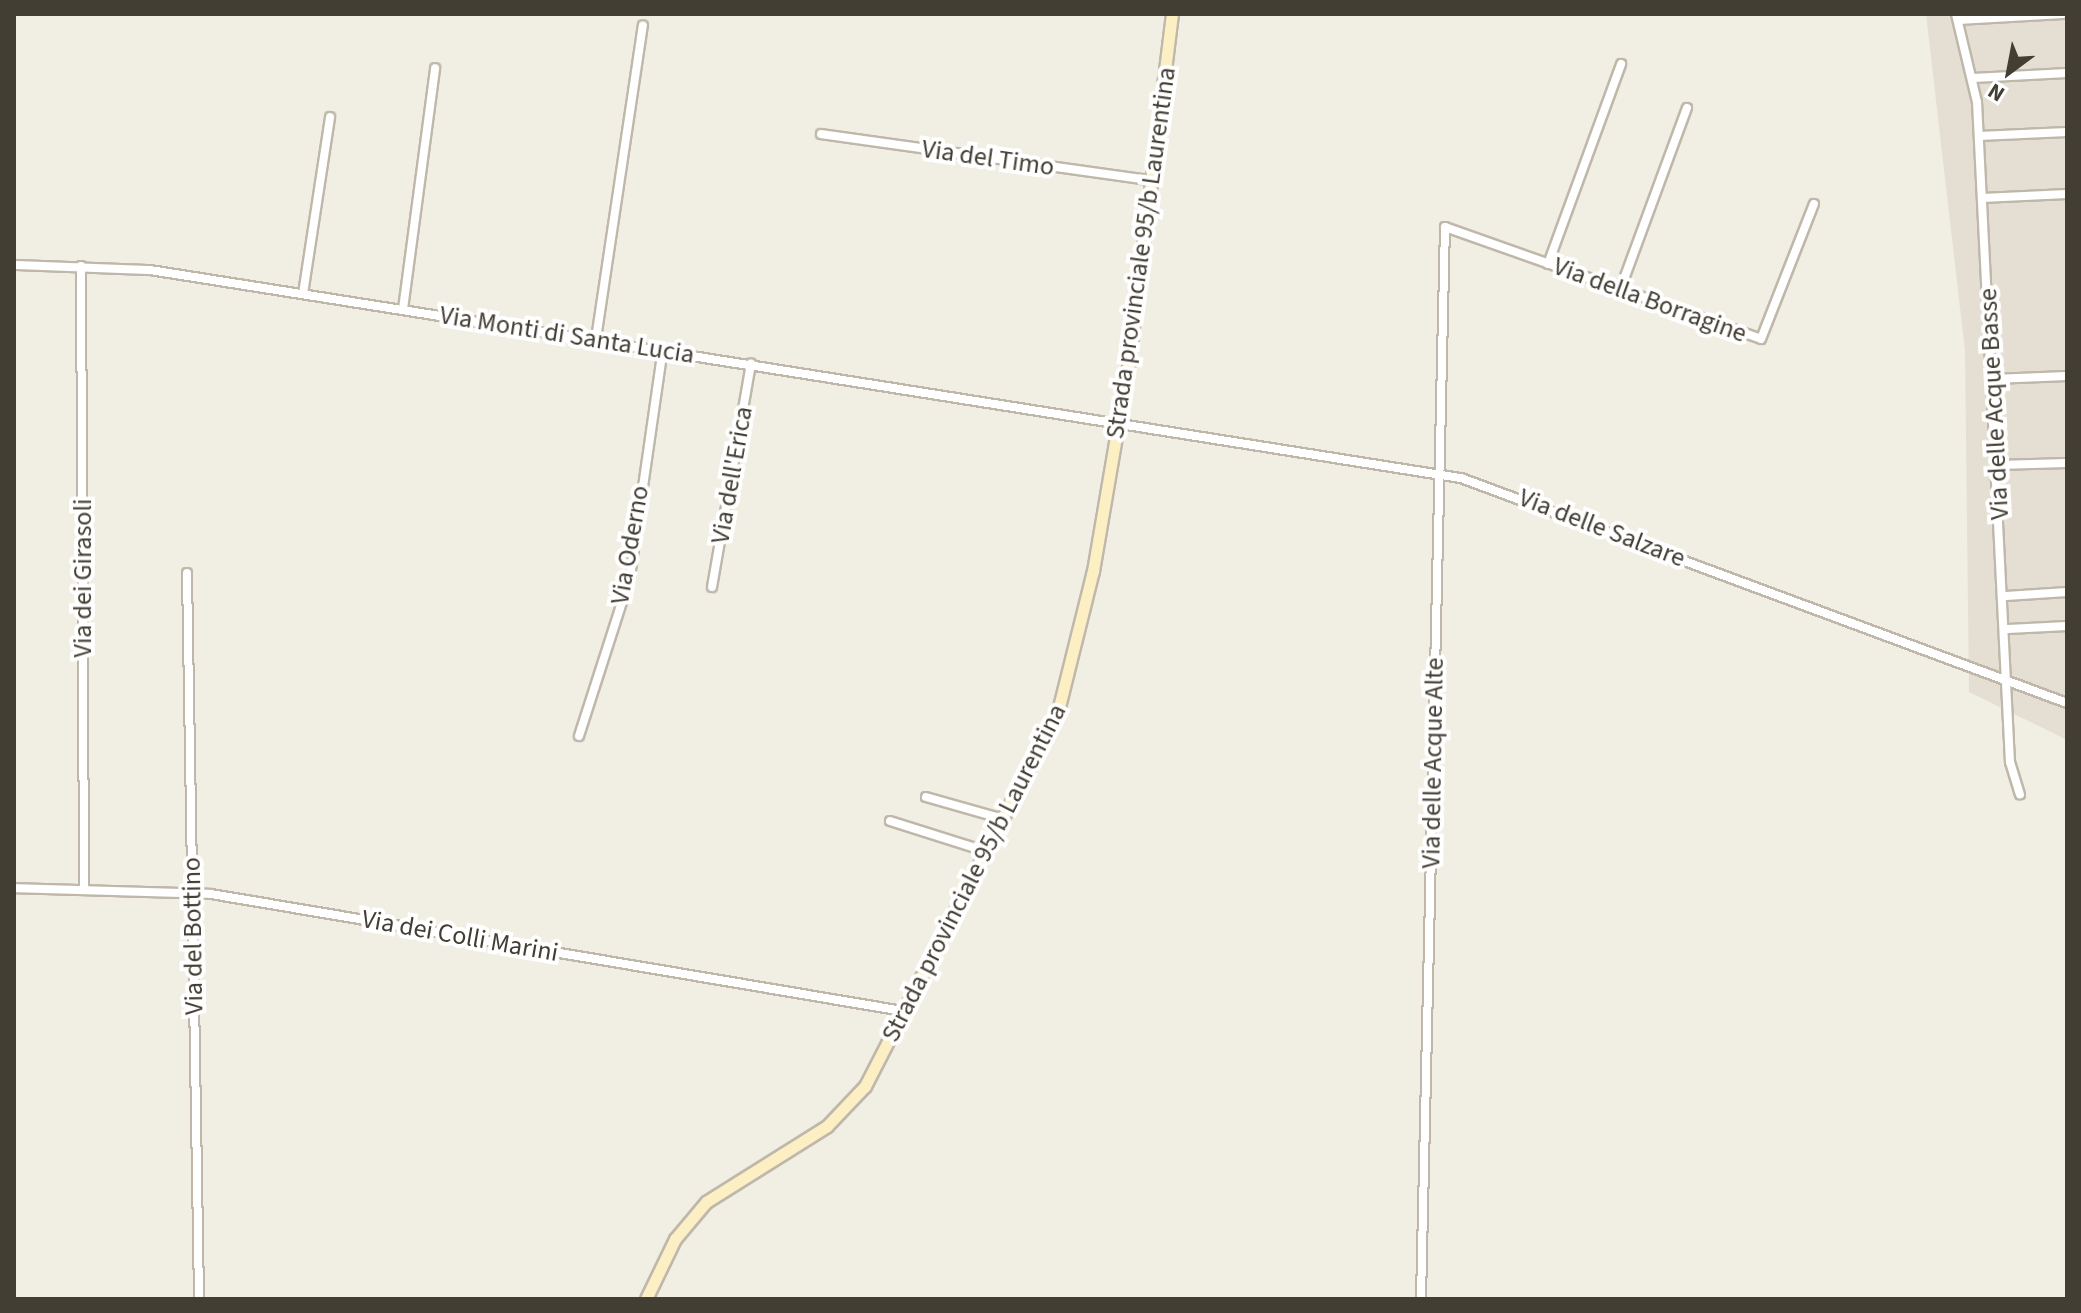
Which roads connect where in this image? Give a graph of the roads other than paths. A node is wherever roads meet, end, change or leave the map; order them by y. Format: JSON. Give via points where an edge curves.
{"nodes":[{"id":1,"x":1172,"y":14,"type":"edge"},
{"id":2,"x":2063,"y":14,"type":"edge"},
{"id":3,"x":1957,"y":17,"type":"edge"},
{"id":4,"x":643,"y":26,"type":"dead end"},
{"id":5,"x":1621,"y":64,"type":"dead end"},
{"id":6,"x":435,"y":68,"type":"dead end"},
{"id":7,"x":2067,"y":73,"type":"edge"},
{"id":8,"x":1973,"y":78,"type":"junction"},
{"id":9,"x":1687,"y":108,"type":"dead end"},
{"id":10,"x":330,"y":117,"type":"dead end"},
{"id":11,"x":2067,"y":132,"type":"edge"},
{"id":12,"x":821,"y":134,"type":"dead end"},
{"id":13,"x":1979,"y":136,"type":"junction"},
{"id":14,"x":1154,"y":181,"type":"junction"},
{"id":15,"x":2067,"y":194,"type":"edge"},
{"id":16,"x":1982,"y":198,"type":"junction"},
{"id":17,"x":1814,"y":204,"type":"dead end"},
{"id":18,"x":1445,"y":227,"type":"joint"},
{"id":19,"x":1548,"y":264,"type":"junction"},
{"id":20,"x":14,"y":265,"type":"edge"},
{"id":21,"x":81,"y":266,"type":"junction"},
{"id":22,"x":1620,"y":290,"type":"junction"},
{"id":23,"x":303,"y":294,"type":"junction"},
{"id":24,"x":403,"y":309,"type":"junction"},
{"id":25,"x":596,"y":339,"type":"junction"},
{"id":26,"x":663,"y":349,"type":"junction"},
{"id":27,"x":751,"y":363,"type":"junction"},
{"id":28,"x":2067,"y":376,"type":"edge"},
{"id":29,"x":1993,"y":379,"type":"junction"},
{"id":30,"x":1119,"y":423,"type":"junction"},
{"id":31,"x":2067,"y":463,"type":"edge"},
{"id":32,"x":1998,"y":465,"type":"junction"},
{"id":33,"x":1439,"y":474,"type":"junction"},
{"id":34,"x":187,"y":573,"type":"dead end"},
{"id":35,"x":712,"y":587,"type":"dead end"},
{"id":36,"x":2067,"y":592,"type":"edge"},
{"id":37,"x":2006,"y":596,"type":"junction"},
{"id":38,"x":2067,"y":626,"type":"edge"},
{"id":39,"x":2008,"y":629,"type":"junction"},
{"id":40,"x":2011,"y":682,"type":"junction"},
{"id":41,"x":2067,"y":703,"type":"edge"},
{"id":42,"x":579,"y":736,"type":"dead end"},
{"id":43,"x":2020,"y":794,"type":"dead end"},
{"id":44,"x":926,"y":797,"type":"dead end"},
{"id":45,"x":1003,"y":819,"type":"junction"},
{"id":46,"x":890,"y":821,"type":"dead end"},
{"id":47,"x":985,"y":851,"type":"junction"},
{"id":48,"x":14,"y":888,"type":"edge"},
{"id":49,"x":84,"y":889,"type":"junction"},
{"id":50,"x":193,"y":892,"type":"junction"},
{"id":51,"x":903,"y":1011,"type":"junction"},
{"id":52,"x":199,"y":1299,"type":"edge"},
{"id":53,"x":646,"y":1299,"type":"edge"},
{"id":54,"x":1421,"y":1299,"type":"edge"}],
"edges":[{"from":1,"to":14,"type":"main road","name":"Strada provinciale 95/b Laurentina"},
{"from":2,"to":3,"type":"street"},
{"from":3,"to":8,"type":"street","name":"Via delle Acque Basse"},
{"from":4,"to":25,"type":"street"},
{"from":5,"to":19,"type":"street"},
{"from":6,"to":24,"type":"street"},
{"from":7,"to":8,"type":"street"},
{"from":8,"to":13,"type":"street","name":"Via delle Acque Basse"},
{"from":9,"to":22,"type":"street"},
{"from":10,"to":23,"type":"street"},
{"from":11,"to":13,"type":"street"},
{"from":12,"to":14,"type":"street","name":"Via del Timo"},
{"from":13,"to":16,"type":"street","name":"Via delle Acque Basse"},
{"from":14,"to":30,"type":"main road","name":"Strada provinciale 95/b Laurentina"},
{"from":15,"to":16,"type":"street"},
{"from":16,"to":29,"type":"street","name":"Via delle Acque Basse"},
{"from":17,"to":22,"type":"street","name":"Via della Borragine","via":[[1763,339]]},
{"from":18,"to":19,"type":"street","name":"Via della Borragine"},
{"from":18,"to":33,"type":"street","name":"Via delle Acque Alte"},
{"from":19,"to":22,"type":"street","name":"Via della Borragine"},
{"from":20,"to":21,"type":"street","name":"Via Monti di Santa Lucia"},
{"from":21,"to":23,"type":"street","name":"Via Monti di Santa Lucia"},
{"from":21,"to":49,"type":"street","name":"Via dei Girasoli"},
{"from":23,"to":24,"type":"street","name":"Via Monti di Santa Lucia"},
{"from":24,"to":25,"type":"street","name":"Via Monti di Santa Lucia"},
{"from":25,"to":26,"type":"street","name":"Via Monti di Santa Lucia"},
{"from":26,"to":27,"type":"street","name":"Via Monti di Santa Lucia"},
{"from":26,"to":42,"type":"street","name":"Via Oderno","via":[[630,577]]},
{"from":27,"to":30,"type":"street","name":"Via Monti di Santa Lucia"},
{"from":27,"to":35,"type":"street","name":"Via dell'Erica"},
{"from":28,"to":29,"type":"street"},
{"from":29,"to":32,"type":"street","name":"Via delle Acque Basse"},
{"from":30,"to":33,"type":"street","name":"Via delle Salzare"},
{"from":30,"to":45,"type":"main road","name":"Strada provinciale 95/b Laurentina","via":[[1069,679]]},
{"from":31,"to":32,"type":"street"},
{"from":32,"to":37,"type":"street","name":"Via delle Acque Basse"},
{"from":33,"to":40,"type":"street","name":"Via delle Salzare","via":[[1489,486]]},
{"from":33,"to":54,"type":"street","name":"Via delle Acque Alte"},
{"from":34,"to":50,"type":"street","name":"Via del Bottino"},
{"from":36,"to":37,"type":"street"},
{"from":37,"to":39,"type":"street","name":"Via delle Acque Basse"},
{"from":38,"to":39,"type":"street"},
{"from":39,"to":40,"type":"street","name":"Via delle Acque Basse"},
{"from":40,"to":41,"type":"street","name":"Via delle Salzare"},
{"from":40,"to":43,"type":"street","name":"Via delle Acque Basse","via":[[2010,762]]},
{"from":44,"to":45,"type":"street"},
{"from":45,"to":47,"type":"main road","name":"Strada provinciale 95/b Laurentina"},
{"from":46,"to":47,"type":"street"},
{"from":47,"to":51,"type":"main road","name":"Strada provinciale 95/b Laurentina"},
{"from":48,"to":49,"type":"street","name":"Via dei Colli Marini"},
{"from":49,"to":50,"type":"street","name":"Via dei Colli Marini"},
{"from":50,"to":51,"type":"street","name":"Via dei Colli Marini"},
{"from":50,"to":52,"type":"street","name":"Via del Bottino"},
{"from":51,"to":53,"type":"main road","name":"Strada provinciale 95/b Laurentina","via":[[853,1101],[702,1206],[673,1242]]}]}
